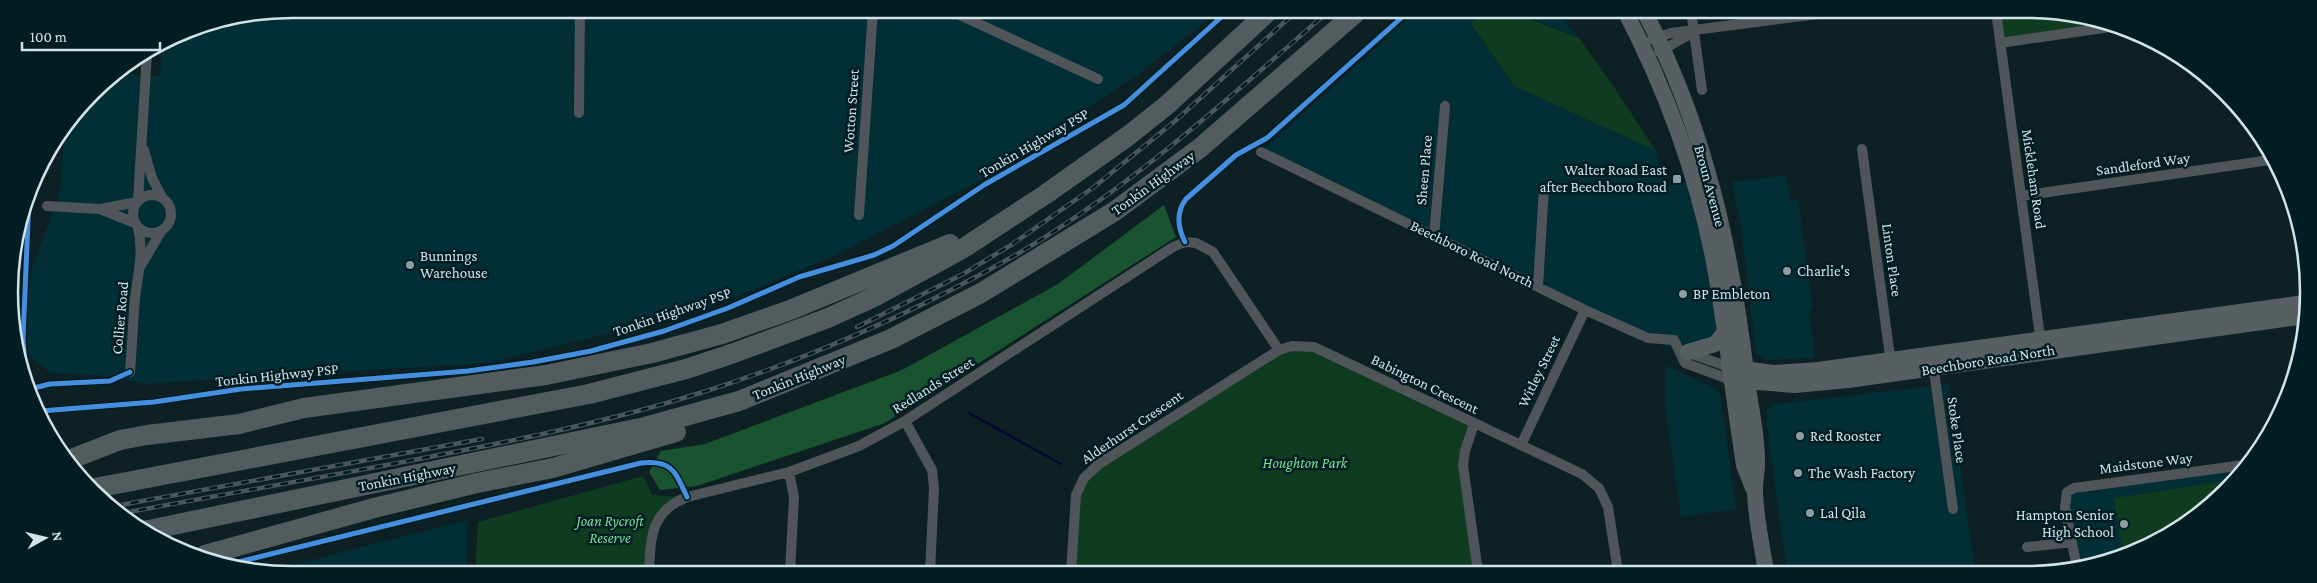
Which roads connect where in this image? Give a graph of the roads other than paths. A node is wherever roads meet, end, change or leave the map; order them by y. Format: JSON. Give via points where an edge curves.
{"nodes":[{"id":1,"x":580,"y":18,"type":"edge"},
{"id":2,"x":872,"y":18,"type":"edge"},
{"id":3,"x":966,"y":18,"type":"edge"},
{"id":4,"x":1262,"y":18,"type":"edge"},
{"id":5,"x":1350,"y":18,"type":"edge"},
{"id":6,"x":1630,"y":18,"type":"edge"},
{"id":7,"x":1646,"y":18,"type":"edge"},
{"id":8,"x":1692,"y":18,"type":"edge"},
{"id":9,"x":1792,"y":18,"type":"edge"},
{"id":10,"x":1997,"y":18,"type":"edge"},
{"id":11,"x":2101,"y":28,"type":"edge"},
{"id":12,"x":1695,"y":32,"type":"junction"},
{"id":13,"x":2000,"y":43,"type":"junction"},
{"id":14,"x":1653,"y":47,"type":"junction"},
{"id":15,"x":147,"y":59,"type":"edge"},
{"id":16,"x":1098,"y":79,"type":"dead end"},
{"id":17,"x":1702,"y":90,"type":"dead end"},
{"id":18,"x":1445,"y":106,"type":"dead end"},
{"id":19,"x":580,"y":113,"type":"dead end"},
{"id":20,"x":142,"y":139,"type":"junction"},
{"id":21,"x":1862,"y":149,"type":"dead end"},
{"id":22,"x":1261,"y":152,"type":"dead end"},
{"id":23,"x":2266,"y":161,"type":"edge"},
{"id":24,"x":1544,"y":188,"type":"dead end"},
{"id":25,"x":2021,"y":196,"type":"junction"},
{"id":26,"x":162,"y":197,"type":"junction"},
{"id":27,"x":137,"y":201,"type":"junction"},
{"id":28,"x":47,"y":206,"type":"dead end"},
{"id":29,"x":100,"y":209,"type":"junction"},
{"id":30,"x":859,"y":215,"type":"dead end"},
{"id":31,"x":1004,"y":221,"type":"junction"},
{"id":32,"x":137,"y":225,"type":"junction"},
{"id":33,"x":162,"y":230,"type":"junction"},
{"id":34,"x":1434,"y":237,"type":"junction"},
{"id":35,"x":140,"y":267,"type":"junction"},
{"id":36,"x":1538,"y":286,"type":"junction"},
{"id":37,"x":2299,"y":304,"type":"edge"},
{"id":38,"x":1585,"y":310,"type":"junction"},
{"id":39,"x":2298,"y":317,"type":"edge"},
{"id":40,"x":1725,"y":332,"type":"junction"},
{"id":41,"x":2041,"y":346,"type":"junction"},
{"id":42,"x":1279,"y":350,"type":"junction"},
{"id":43,"x":1683,"y":352,"type":"junction"},
{"id":44,"x":1932,"y":362,"type":"junction"},
{"id":45,"x":1891,"y":368,"type":"junction"},
{"id":46,"x":130,"y":372,"type":"dead end"},
{"id":47,"x":1738,"y":375,"type":"junction"},
{"id":48,"x":1795,"y":385,"type":"junction"},
{"id":49,"x":773,"y":389,"type":"junction"},
{"id":50,"x":1750,"y":410,"type":"junction"},
{"id":51,"x":905,"y":421,"type":"junction"},
{"id":52,"x":1474,"y":424,"type":"junction"},
{"id":53,"x":1521,"y":445,"type":"junction"},
{"id":54,"x":70,"y":453,"type":"edge"},
{"id":55,"x":2237,"y":466,"type":"edge"},
{"id":56,"x":789,"y":472,"type":"junction"},
{"id":57,"x":100,"y":487,"type":"edge"},
{"id":58,"x":1754,"y":492,"type":"junction"},
{"id":59,"x":1953,"y":509,"type":"dead end"},
{"id":60,"x":154,"y":529,"type":"edge"},
{"id":61,"x":2072,"y":542,"type":"junction"},
{"id":62,"x":2027,"y":547,"type":"dead end"},
{"id":63,"x":211,"y":553,"type":"edge"},
{"id":64,"x":2075,"y":561,"type":"edge"},
{"id":65,"x":650,"y":566,"type":"edge"},
{"id":66,"x":790,"y":566,"type":"edge"},
{"id":67,"x":930,"y":566,"type":"edge"},
{"id":68,"x":1071,"y":566,"type":"edge"},
{"id":69,"x":1477,"y":566,"type":"edge"},
{"id":70,"x":1617,"y":566,"type":"edge"},
{"id":71,"x":1765,"y":566,"type":"edge"}],
"edges":[{"from":1,"to":19,"type":"street"},
{"from":2,"to":30,"type":"street","name":"Wotton Street"},
{"from":3,"to":16,"type":"street"},
{"from":4,"to":31,"type":"highway","via":[[1205,72],[1134,131]]},
{"from":5,"to":49,"type":"highway","name":"Tonkin Highway","via":[[1200,148],[1115,211],[937,317]]},
{"from":6,"to":14,"type":"main road","name":"Broun Avenue"},
{"from":7,"to":14,"type":"main road","name":"Broun Avenue"},
{"from":8,"to":12,"type":"street"},
{"from":9,"to":12,"type":"street"},
{"from":10,"to":13,"type":"street","name":"Mickleham Road"},
{"from":11,"to":13,"type":"street"},
{"from":12,"to":14,"type":"street"},
{"from":12,"to":14,"type":"street","via":[[1671,33]]},
{"from":12,"to":17,"type":"street"},
{"from":13,"to":25,"type":"street","name":"Mickleham Road"},
{"from":14,"to":40,"type":"main road","name":"Broun Avenue","via":[[1713,256]]},
{"from":14,"to":47,"type":"main road","name":"Broun Avenue","via":[[1689,112],[1713,187],[1729,261]]},
{"from":15,"to":20,"type":"street"},
{"from":18,"to":34,"type":"street","name":"Sheen Place"},
{"from":20,"to":26,"type":"street","via":[[147,164]]},
{"from":20,"to":27,"type":"street"},
{"from":21,"to":45,"type":"street","name":"Linton Place"},
{"from":22,"to":34,"type":"street","name":"Beechboro Road North"},
{"from":23,"to":25,"type":"street","name":"Sandleford Way"},
{"from":24,"to":36,"type":"street"},
{"from":25,"to":41,"type":"street","name":"Mickleham Road"},
{"from":26,"to":27,"type":"street","via":[[150,194]]},
{"from":26,"to":33,"type":"street","via":[[171,214]]},
{"from":27,"to":29,"type":"street"},
{"from":27,"to":32,"type":"street","via":[[133,211]]},
{"from":28,"to":29,"type":"street"},
{"from":29,"to":32,"type":"street"},
{"from":31,"to":54,"type":"highway","via":[[790,310],[722,334],[652,353],[546,375],[304,408],[239,424],[147,435]]},
{"from":31,"to":57,"type":"highway","via":[[962,250],[874,297],[781,336],[686,369],[540,404]]},
{"from":32,"to":33,"type":"street","via":[[150,233]]},
{"from":32,"to":35,"type":"street","name":"Collier Road","via":[[141,239]]},
{"from":33,"to":35,"type":"street","name":"Collier Road"},
{"from":34,"to":36,"type":"street","name":"Beechboro Road North"},
{"from":35,"to":46,"type":"street","name":"Collier Road"},
{"from":36,"to":38,"type":"street","name":"Beechboro Road North"},
{"from":37,"to":41,"type":"main road","name":"Beechboro Road North"},
{"from":38,"to":43,"type":"street","name":"Beechboro Road North","via":[[1648,338],[1674,340]]},
{"from":38,"to":53,"type":"street","name":"Witley Street"},
{"from":39,"to":41,"type":"main road","name":"Beechboro Road North"},
{"from":40,"to":43,"type":"main road","via":[[1715,344]]},
{"from":40,"to":47,"type":"main road","name":"Broun Avenue"},
{"from":41,"to":44,"type":"main road","name":"Beechboro Road North"},
{"from":42,"to":51,"type":"street","name":"Redlands Street","via":[[1213,252],[1196,243],[1185,242]]},
{"from":42,"to":52,"type":"street","name":"Babington Crescent","via":[[1292,346],[1314,347]]},
{"from":42,"to":68,"type":"street","name":"Alderhurst Crescent","via":[[1099,464],[1084,478],[1076,495]]},
{"from":43,"to":47,"type":"street","name":"Beechboro Road North","via":[[1684,363]]},
{"from":44,"to":45,"type":"main road","name":"Beechboro Road North"},
{"from":44,"to":59,"type":"street","name":"Stoke Place"},
{"from":45,"to":47,"type":"main road","name":"Beechboro Road North"},
{"from":45,"to":48,"type":"main road","name":"Beechboro Road North"},
{"from":47,"to":48,"type":"main road","name":"Beechboro Road North"},
{"from":47,"to":50,"type":"main road"},
{"from":47,"to":58,"type":"main road","via":[[1744,464]]},
{"from":48,"to":50,"type":"main road","via":[[1766,396]]},
{"from":49,"to":60,"type":"highway","name":"Tonkin Highway","via":[[720,408],[597,438]]},
{"from":49,"to":63,"type":"highway","via":[[738,411],[598,456],[374,508]]},
{"from":50,"to":58,"type":"main road","via":[[1757,459]]},
{"from":51,"to":56,"type":"street","name":"Redlands Street","via":[[860,446]]},
{"from":51,"to":67,"type":"street","via":[[932,470]]},
{"from":52,"to":53,"type":"street","name":"Babington Crescent"},
{"from":52,"to":69,"type":"street","via":[[1463,466]]},
{"from":53,"to":70,"type":"street","name":"Babington Crescent","via":[[1582,474],[1599,488],[1608,507]]},
{"from":55,"to":61,"type":"street","name":"Maidstone Way","via":[[2074,488],[2067,492],[2065,507]]},
{"from":56,"to":65,"type":"street","name":"Redlands Street","via":[[687,497],[666,509],[652,536]]},
{"from":56,"to":66,"type":"street","via":[[794,497]]},
{"from":58,"to":71,"type":"main road"},
{"from":61,"to":62,"type":"street"},
{"from":61,"to":64,"type":"street"}]}
